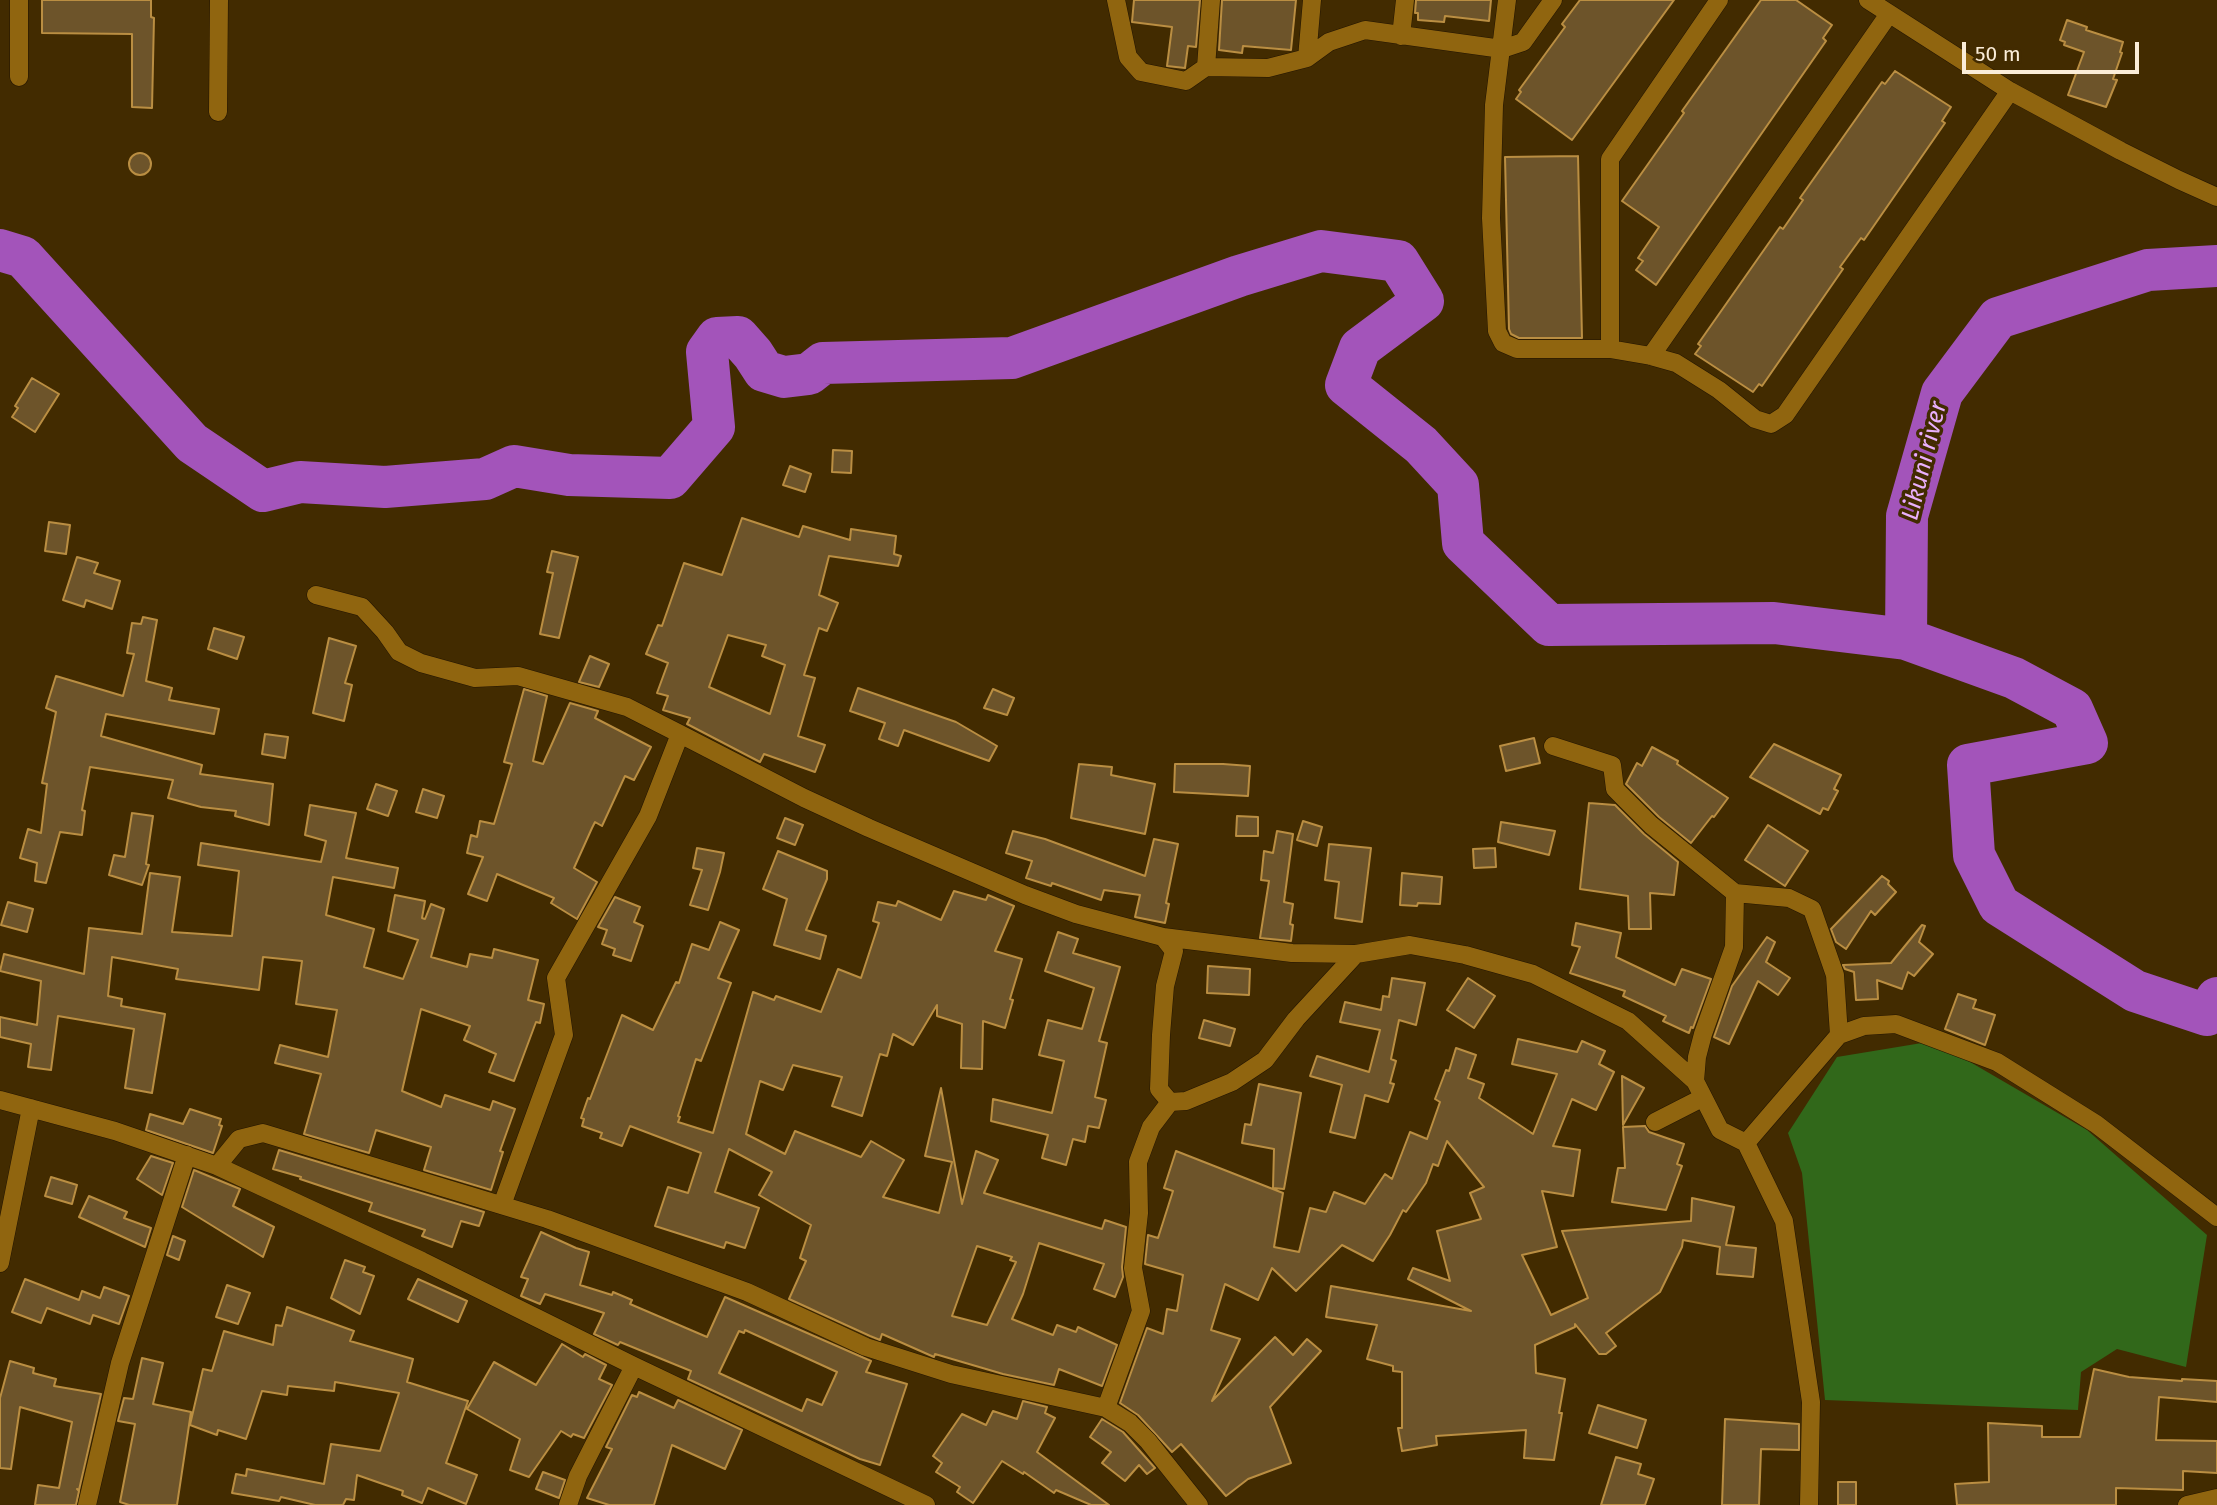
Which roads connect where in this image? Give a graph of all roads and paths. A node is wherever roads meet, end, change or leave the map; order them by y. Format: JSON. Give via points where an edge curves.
{"nodes":[{"id":1,"x":19,"y":0,"type":"edge"},
{"id":2,"x":219,"y":0,"type":"edge"},
{"id":3,"x":1116,"y":0,"type":"edge"},
{"id":4,"x":1211,"y":0,"type":"edge"},
{"id":5,"x":1312,"y":0,"type":"edge"},
{"id":6,"x":1405,"y":0,"type":"edge"},
{"id":7,"x":1507,"y":0,"type":"edge"},
{"id":8,"x":1553,"y":0,"type":"edge"},
{"id":9,"x":1719,"y":0,"type":"edge"},
{"id":10,"x":1868,"y":0,"type":"edge"},
{"id":11,"x":1889,"y":14,"type":"junction"},
{"id":12,"x":1401,"y":36,"type":"junction"},
{"id":13,"x":1502,"y":49,"type":"junction"},
{"id":14,"x":1307,"y":58,"type":"junction"},
{"id":15,"x":1206,"y":68,"type":"junction"},
{"id":16,"x":19,"y":77,"type":"dead end"},
{"id":17,"x":2010,"y":91,"type":"junction"},
{"id":18,"x":218,"y":112,"type":"dead end"},
{"id":19,"x":2217,"y":197,"type":"edge"},
{"id":20,"x":1610,"y":349,"type":"junction"},
{"id":21,"x":1651,"y":356,"type":"junction"},
{"id":22,"x":316,"y":595,"type":"dead end"},
{"id":23,"x":680,"y":734,"type":"junction"},
{"id":24,"x":1553,"y":746,"type":"dead end"},
{"id":25,"x":1735,"y":893,"type":"junction"},
{"id":26,"x":1163,"y":937,"type":"junction"},
{"id":27,"x":1356,"y":954,"type":"junction"},
{"id":28,"x":1839,"y":1035,"type":"junction"},
{"id":29,"x":1695,"y":1081,"type":"junction"},
{"id":30,"x":1702,"y":1098,"type":"junction"},
{"id":31,"x":0,"y":1100,"type":"edge"},
{"id":32,"x":1170,"y":1102,"type":"junction"},
{"id":33,"x":31,"y":1108,"type":"junction"},
{"id":34,"x":1655,"y":1122,"type":"dead end"},
{"id":35,"x":1746,"y":1143,"type":"junction"},
{"id":36,"x":187,"y":1155,"type":"junction"},
{"id":37,"x":217,"y":1166,"type":"junction"},
{"id":38,"x":502,"y":1205,"type":"junction"},
{"id":39,"x":2217,"y":1217,"type":"edge"},
{"id":40,"x":0,"y":1263,"type":"edge"},
{"id":41,"x":634,"y":1366,"type":"junction"},
{"id":42,"x":1106,"y":1408,"type":"junction"},
{"id":43,"x":2217,"y":1499,"type":"edge"},
{"id":44,"x":1197,"y":1504,"type":"edge"},
{"id":45,"x":88,"y":1505,"type":"edge"},
{"id":46,"x":568,"y":1505,"type":"edge"},
{"id":47,"x":926,"y":1505,"type":"edge"},
{"id":48,"x":1808,"y":1505,"type":"edge"},
{"id":49,"x":2187,"y":1505,"type":"edge"}],
"edges":[{"from":1,"to":16,"type":"street"},
{"from":2,"to":18,"type":"street"},
{"from":3,"to":15,"type":"street","via":[[1128,57],[1141,72],[1186,81]]},
{"from":4,"to":15,"type":"street"},
{"from":5,"to":14,"type":"street"},
{"from":6,"to":12,"type":"street"},
{"from":7,"to":13,"type":"street"},
{"from":8,"to":13,"type":"street","via":[[1522,41]]},
{"from":9,"to":20,"type":"street","via":[[1610,159]]},
{"from":10,"to":11,"type":"street"},
{"from":11,"to":17,"type":"street"},
{"from":11,"to":21,"type":"street"},
{"from":12,"to":13,"type":"street"},
{"from":12,"to":14,"type":"street","via":[[1365,30],[1329,42]]},
{"from":13,"to":20,"type":"street","via":[[1494,105],[1491,218],[1497,331],[1503,343],[1517,349]]},
{"from":14,"to":15,"type":"street","via":[[1268,68]]},
{"from":17,"to":19,"type":"street"},
{"from":17,"to":21,"type":"street","via":[[1785,415],[1771,424],[1755,419],[1676,363]]},
{"from":20,"to":21,"type":"street"},
{"from":22,"to":23,"type":"street","via":[[362,607],[399,652],[421,663],[475,678],[518,676],[627,707]]},
{"from":23,"to":26,"type":"street","via":[[804,798],[987,879],[1076,914]]},
{"from":23,"to":38,"type":"street","via":[[648,816],[556,978],[564,1035]]},
{"from":24,"to":25,"type":"street","via":[[1612,765],[1615,789],[1651,825]]},
{"from":25,"to":28,"type":"street","via":[[1790,898],[1812,909],[1835,975]]},
{"from":25,"to":29,"type":"street","via":[[1734,947],[1700,1046]]},
{"from":26,"to":27,"type":"street","via":[[1292,953]]},
{"from":26,"to":32,"type":"street","via":[[1174,951],[1165,986],[1159,1089]]},
{"from":27,"to":29,"type":"street","via":[[1410,946],[1533,974],[1628,1021]]},
{"from":27,"to":32,"type":"street","via":[[1265,1060],[1232,1082],[1186,1101]]},
{"from":28,"to":35,"type":"street"},
{"from":28,"to":39,"type":"street","via":[[1864,1026],[1896,1024],[1997,1062],[2096,1124]]},
{"from":29,"to":30,"type":"street"},
{"from":30,"to":34,"type":"street"},
{"from":30,"to":35,"type":"street","via":[[1720,1130]]},
{"from":31,"to":33,"type":"street"},
{"from":32,"to":42,"type":"street","via":[[1151,1127],[1138,1162],[1133,1268],[1141,1311]]},
{"from":33,"to":36,"type":"street"},
{"from":33,"to":40,"type":"street"},
{"from":35,"to":48,"type":"street","via":[[1784,1221],[1811,1402]]},
{"from":36,"to":37,"type":"street"},
{"from":36,"to":45,"type":"street","via":[[120,1363]]},
{"from":37,"to":38,"type":"street","via":[[239,1139],[263,1133]]},
{"from":37,"to":41,"type":"street"},
{"from":38,"to":42,"type":"street","via":[[747,1292],[866,1346],[951,1374]]},
{"from":41,"to":46,"type":"street"},
{"from":41,"to":47,"type":"street"},
{"from":42,"to":44,"type":"street","via":[[1148,1441]]},
{"from":43,"to":49,"type":"street"}]}
